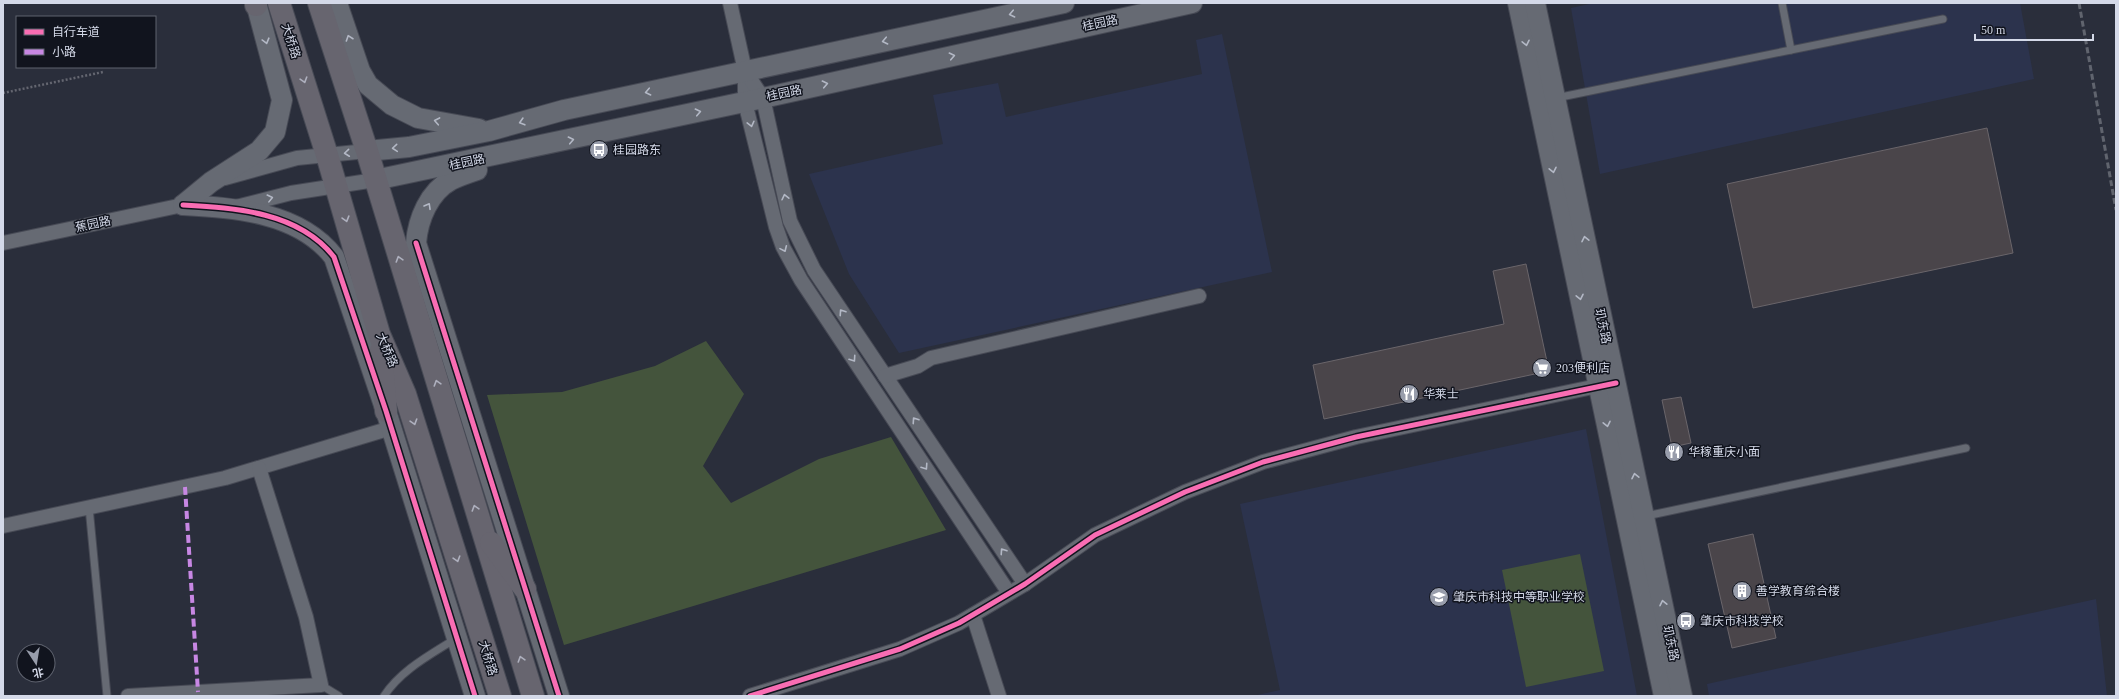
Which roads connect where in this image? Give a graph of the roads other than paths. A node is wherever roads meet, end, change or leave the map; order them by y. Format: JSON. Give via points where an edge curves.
{"nodes":[{"id":1,"x":279,"y":3,"type":"edge"},
{"id":2,"x":319,"y":3,"type":"edge"},
{"id":3,"x":337,"y":3,"type":"edge"},
{"id":4,"x":730,"y":3,"type":"edge"},
{"id":5,"x":1064,"y":3,"type":"edge"},
{"id":6,"x":1192,"y":3,"type":"edge"},
{"id":7,"x":1522,"y":3,"type":"edge"},
{"id":8,"x":1544,"y":3,"type":"edge"},
{"id":9,"x":1782,"y":3,"type":"edge"},
{"id":10,"x":256,"y":4,"type":"edge"},
{"id":11,"x":1943,"y":19,"type":"dead end"},
{"id":12,"x":1542,"y":36,"type":"junction"},
{"id":13,"x":1791,"y":50,"type":"junction"},
{"id":14,"x":745,"y":71,"type":"junction"},
{"id":15,"x":754,"y":100,"type":"junction"},
{"id":16,"x":1547,"y":100,"type":"junction"},
{"id":17,"x":489,"y":131,"type":"junction"},
{"id":18,"x":533,"y":148,"type":"junction"},
{"id":19,"x":367,"y":151,"type":"junction"},
{"id":20,"x":327,"y":155,"type":"junction"},
{"id":21,"x":375,"y":180,"type":"junction"},
{"id":22,"x":211,"y":182,"type":"junction"},
{"id":23,"x":336,"y":187,"type":"junction"},
{"id":24,"x":183,"y":205,"type":"junction"},
{"id":25,"x":232,"y":208,"type":"junction"},
{"id":26,"x":3,"y":244,"type":"edge"},
{"id":27,"x":1199,"y":296,"type":"dead end"},
{"id":28,"x":379,"y":334,"type":"junction"},
{"id":29,"x":885,"y":376,"type":"junction"},
{"id":30,"x":1607,"y":385,"type":"junction"},
{"id":31,"x":388,"y":419,"type":"junction"},
{"id":32,"x":1966,"y":448,"type":"dead end"},
{"id":33,"x":259,"y":468,"type":"junction"},
{"id":34,"x":89,"y":507,"type":"junction"},
{"id":35,"x":1635,"y":518,"type":"junction"},
{"id":36,"x":3,"y":526,"type":"edge"},
{"id":37,"x":482,"y":530,"type":"junction"},
{"id":38,"x":1025,"y":584,"type":"junction"},
{"id":39,"x":525,"y":589,"type":"junction"},
{"id":40,"x":1009,"y":593,"type":"junction"},
{"id":41,"x":973,"y":615,"type":"junction"},
{"id":42,"x":456,"y":638,"type":"junction"},
{"id":43,"x":321,"y":685,"type":"junction"},
{"id":44,"x":107,"y":696,"type":"edge"},
{"id":45,"x":128,"y":696,"type":"edge"},
{"id":46,"x":339,"y":696,"type":"edge"},
{"id":47,"x":384,"y":696,"type":"edge"},
{"id":48,"x":474,"y":696,"type":"edge"},
{"id":49,"x":500,"y":696,"type":"edge"},
{"id":50,"x":533,"y":696,"type":"edge"},
{"id":51,"x":559,"y":696,"type":"edge"},
{"id":52,"x":750,"y":696,"type":"edge"},
{"id":53,"x":998,"y":696,"type":"edge"},
{"id":54,"x":1664,"y":696,"type":"edge"},
{"id":55,"x":1682,"y":696,"type":"edge"}],
"edges":[{"from":1,"to":20,"type":"main road","name":"大桥路","one_way":true},
{"from":2,"to":19,"type":"main road"},
{"from":17,"to":3,"type":"main road","one_way":true,"via":[[418,118],[392,105],[368,85],[360,71]]},
{"from":4,"to":14,"type":"street"},
{"from":5,"to":14,"type":"main road","one_way":true},
{"from":15,"to":6,"type":"main road","name":"桂园路","one_way":true},
{"from":7,"to":12,"type":"main road","name":"玑东路"},
{"from":7,"to":16,"type":"main road","name":"玑东路","one_way":true},
{"from":8,"to":12,"type":"main road"},
{"from":9,"to":13,"type":"lane"},
{"from":10,"to":22,"type":"main road","one_way":true,"via":[[282,100],[275,132],[258,151]]},
{"from":11,"to":13,"type":"lane"},
{"from":12,"to":16,"type":"main road","name":"玑东路"},
{"from":13,"to":16,"type":"lane"},
{"from":14,"to":15,"type":"street"},
{"from":14,"to":17,"type":"main road","one_way":true,"via":[[564,110]]},
{"from":18,"to":15,"type":"main road","name":"桂园路","one_way":true},
{"from":29,"to":15,"type":"street","one_way":true,"via":[[814,270],[797,238]]},
{"from":15,"to":40,"type":"street","one_way":true,"via":[[776,227],[792,265]]},
{"from":16,"to":30,"type":"main road","name":"玑东路"},
{"from":17,"to":19,"type":"main road","one_way":true,"via":[[409,147]]},
{"from":18,"to":21,"type":"main road","name":"桂园路"},
{"from":39,"to":18,"type":"main road","one_way":true,"via":[[416,243],[418,226],[440,188],[451,180]]},
{"from":19,"to":20,"type":"street","one_way":true},
{"from":19,"to":21,"type":"main road"},
{"from":20,"to":22,"type":"street","via":[[297,158]]},
{"from":20,"to":23,"type":"main road","name":"大桥路"},
{"from":21,"to":23,"type":"street"},
{"from":37,"to":21,"type":"main road","one_way":true},
{"from":22,"to":24,"type":"main road"},
{"from":25,"to":23,"type":"street","one_way":true,"via":[[292,193]]},
{"from":23,"to":28,"type":"main road","name":"大桥路","one_way":true},
{"from":24,"to":25,"type":"main road"},
{"from":24,"to":26,"type":"street","name":"蕉园路"},
{"from":25,"to":31,"type":"main road","via":[[270,217],[304,231],[323,244],[334,257]]},
{"from":27,"to":29,"type":"street","via":[[931,358],[918,366]]},
{"from":28,"to":31,"type":"main road"},
{"from":28,"to":49,"type":"main road","name":"大桥路","one_way":true,"via":[[405,394]]},
{"from":38,"to":29,"type":"street","one_way":true},
{"from":30,"to":35,"type":"main road","name":"玑东路"},
{"from":30,"to":38,"type":"street","via":[[1356,437],[1263,462],[1185,492],[1095,535]]},
{"from":31,"to":33,"type":"street"},
{"from":31,"to":42,"type":"main road"},
{"from":32,"to":35,"type":"lane"},
{"from":33,"to":34,"type":"street","via":[[225,478]]},
{"from":33,"to":43,"type":"street","via":[[306,617]]},
{"from":34,"to":36,"type":"street"},
{"from":34,"to":44,"type":"lane"},
{"from":35,"to":54,"type":"main road","name":"玑东路"},
{"from":55,"to":35,"type":"main road","name":"玑东路","one_way":true},
{"from":37,"to":39,"type":"main road"},
{"from":50,"to":37,"type":"main road","one_way":true},
{"from":38,"to":40,"type":"street"},
{"from":39,"to":51,"type":"main road"},
{"from":40,"to":41,"type":"street"},
{"from":41,"to":52,"type":"street","via":[[900,649]]},
{"from":41,"to":53,"type":"street"},
{"from":42,"to":47,"type":"lane","via":[[415,665],[390,687]]},
{"from":42,"to":48,"type":"main road"},
{"from":43,"to":45,"type":"street"},
{"from":43,"to":46,"type":"lane"}]}
